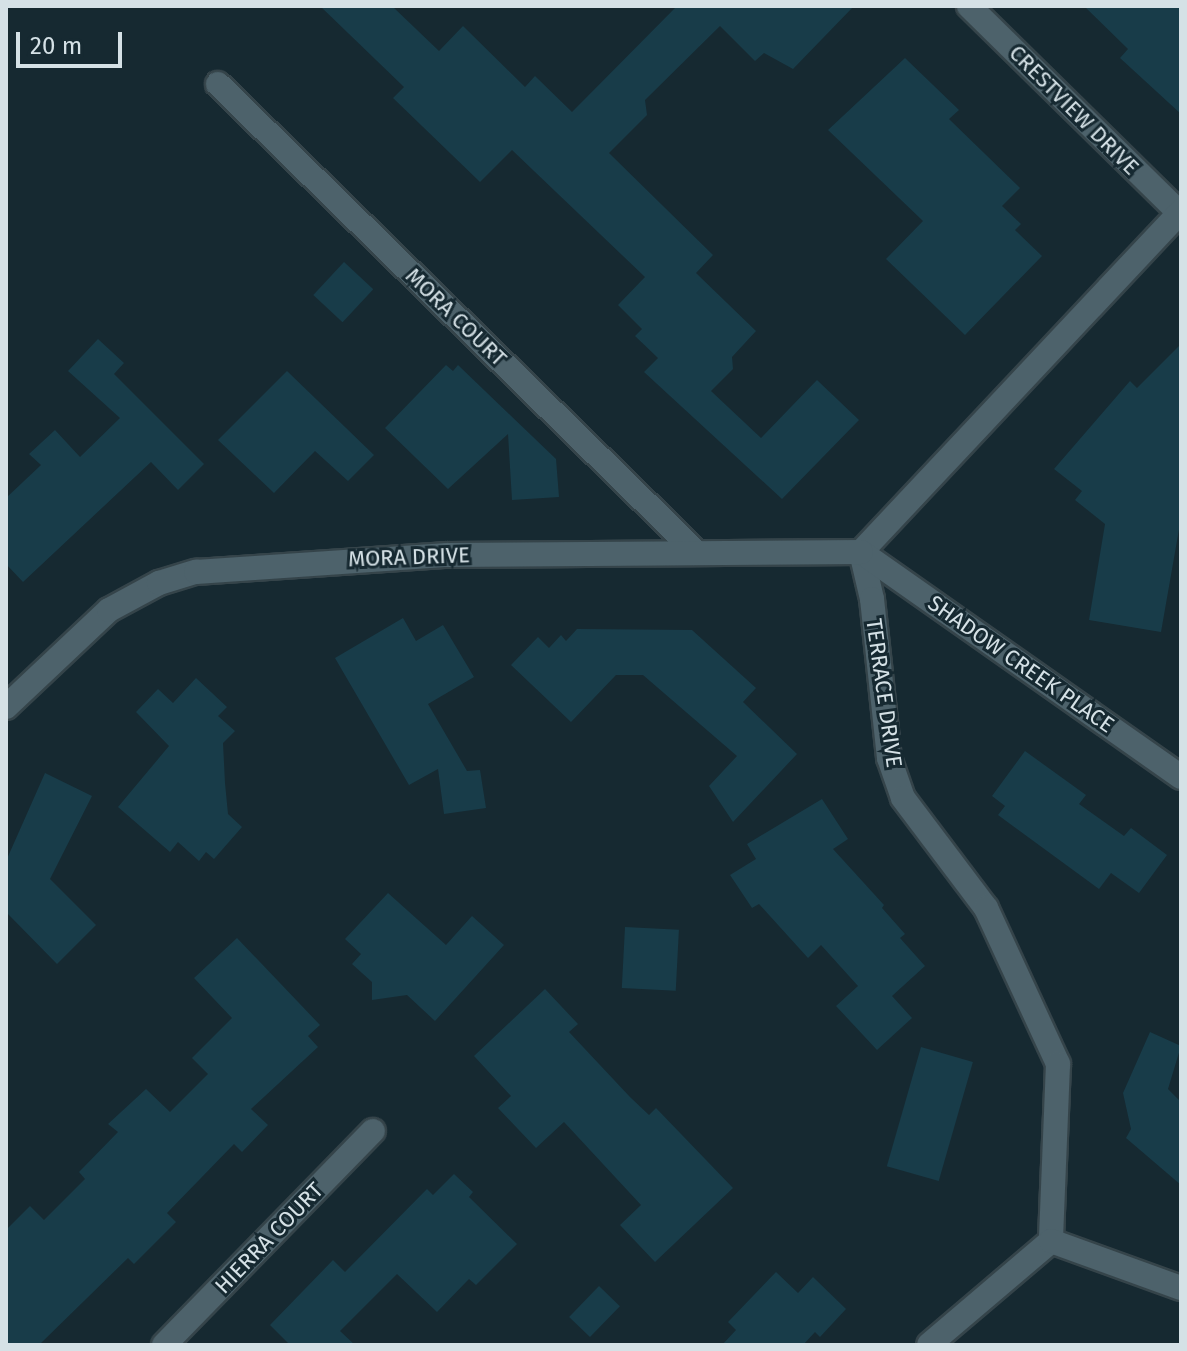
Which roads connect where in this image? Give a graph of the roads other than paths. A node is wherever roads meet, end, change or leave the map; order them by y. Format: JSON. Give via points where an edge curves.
{"nodes":[{"id":1,"x":969,"y":6,"type":"edge"},
{"id":2,"x":218,"y":84,"type":"dead end"},
{"id":3,"x":1180,"y":212,"type":"edge"},
{"id":4,"x":695,"y":551,"type":"junction"},
{"id":5,"x":861,"y":552,"type":"junction"},
{"id":6,"x":6,"y":707,"type":"edge"},
{"id":7,"x":1181,"y":777,"type":"edge"},
{"id":8,"x":373,"y":1131,"type":"dead end"},
{"id":9,"x":1051,"y":1241,"type":"junction"},
{"id":10,"x":1181,"y":1288,"type":"edge"},
{"id":11,"x":164,"y":1345,"type":"edge"},
{"id":12,"x":929,"y":1345,"type":"edge"}],
"edges":[{"from":1,"to":3,"type":"street","name":"CRESTVIEW DRIVE"},
{"from":2,"to":4,"type":"street","name":"MORA COURT"},
{"from":3,"to":5,"type":"street"},
{"from":4,"to":5,"type":"street","name":"MORA DRIVE"},
{"from":4,"to":6,"type":"street","name":"MORA DRIVE","via":[[405,556],[260,564],[174,577],[109,610]]},
{"from":5,"to":7,"type":"street","name":"SHADOW CREEK PLACE"},
{"from":5,"to":9,"type":"street","name":"TERRACE DRIVE","via":[[872,599],[889,758],[903,798],[986,908],[1058,1064]]},
{"from":8,"to":11,"type":"street","name":"HIERRA COURT"},
{"from":9,"to":10,"type":"street"},
{"from":9,"to":12,"type":"street"}]}
